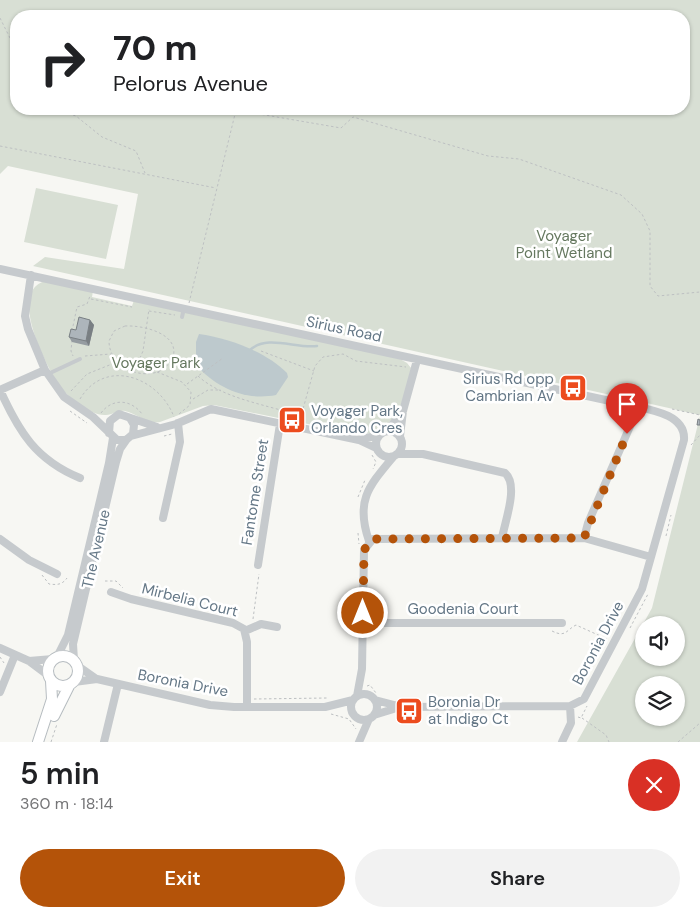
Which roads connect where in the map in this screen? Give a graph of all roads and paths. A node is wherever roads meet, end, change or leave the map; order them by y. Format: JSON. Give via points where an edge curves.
{"nodes":[{"id":1,"x":0,"y":18,"type":"edge"},
{"id":2,"x":10,"y":38,"type":"edge"},
{"id":3,"x":73,"y":115,"type":"edge"},
{"id":4,"x":235,"y":115,"type":"edge"},
{"id":5,"x":265,"y":115,"type":"edge"},
{"id":6,"x":0,"y":146,"type":"edge"},
{"id":7,"x":145,"y":173,"type":"junction"},
{"id":8,"x":217,"y":188,"type":"junction"},
{"id":9,"x":0,"y":269,"type":"edge"},
{"id":10,"x":31,"y":275,"type":"junction"},
{"id":11,"x":92,"y":288,"type":"junction"},
{"id":12,"x":700,"y":292,"type":"edge"},
{"id":13,"x":90,"y":299,"type":"junction"},
{"id":14,"x":151,"y":301,"type":"junction"},
{"id":15,"x":132,"y":307,"type":"dead end"},
{"id":16,"x":149,"y":311,"type":"junction"},
{"id":17,"x":184,"y":312,"type":"junction"},
{"id":18,"x":146,"y":327,"type":"junction"},
{"id":19,"x":261,"y":351,"type":"dead end"},
{"id":20,"x":112,"y":354,"type":"junction"},
{"id":21,"x":222,"y":358,"type":"dead end"},
{"id":22,"x":78,"y":360,"type":"junction"},
{"id":23,"x":417,"y":360,"type":"junction"},
{"id":24,"x":118,"y":361,"type":"junction"},
{"id":25,"x":414,"y":370,"type":"junction"},
{"id":26,"x":314,"y":371,"type":"junction"},
{"id":27,"x":47,"y":372,"type":"junction"},
{"id":28,"x":134,"y":372,"type":"junction"},
{"id":29,"x":157,"y":372,"type":"junction"},
{"id":30,"x":198,"y":376,"type":"junction"},
{"id":31,"x":186,"y":385,"type":"junction"},
{"id":32,"x":0,"y":390,"type":"edge"},
{"id":33,"x":222,"y":390,"type":"junction"},
{"id":34,"x":69,"y":394,"type":"dead end"},
{"id":35,"x":191,"y":401,"type":"junction"},
{"id":36,"x":75,"y":406,"type":"junction"},
{"id":37,"x":65,"y":407,"type":"dead end"},
{"id":38,"x":638,"y":408,"type":"junction"},
{"id":39,"x":667,"y":408,"type":"dead end"},
{"id":40,"x":403,"y":411,"type":"junction"},
{"id":41,"x":700,"y":415,"type":"edge"},
{"id":42,"x":112,"y":418,"type":"junction"},
{"id":43,"x":130,"y":418,"type":"junction"},
{"id":44,"x":92,"y":421,"type":"junction"},
{"id":45,"x":176,"y":421,"type":"junction"},
{"id":46,"x":679,"y":423,"type":"joint"},
{"id":47,"x":280,"y":424,"type":"junction"},
{"id":48,"x":388,"y":430,"type":"junction"},
{"id":49,"x":161,"y":432,"type":"junction"},
{"id":50,"x":179,"y":432,"type":"junction"},
{"id":51,"x":111,"y":435,"type":"junction"},
{"id":52,"x":379,"y":435,"type":"junction"},
{"id":53,"x":700,"y":435,"type":"edge"},
{"id":54,"x":129,"y":437,"type":"junction"},
{"id":55,"x":402,"y":439,"type":"junction"},
{"id":56,"x":359,"y":440,"type":"junction"},
{"id":57,"x":368,"y":450,"type":"dead end"},
{"id":58,"x":379,"y":451,"type":"junction"},
{"id":59,"x":688,"y":451,"type":"dead end"},
{"id":60,"x":424,"y":454,"type":"junction"},
{"id":61,"x":396,"y":455,"type":"junction"},
{"id":62,"x":371,"y":472,"type":"dead end"},
{"id":63,"x":380,"y":472,"type":"junction"},
{"id":64,"x":80,"y":478,"type":"dead end"},
{"id":65,"x":367,"y":478,"type":"dead end"},
{"id":66,"x":357,"y":505,"type":"dead end"},
{"id":67,"x":672,"y":511,"type":"dead end"},
{"id":68,"x":163,"y":518,"type":"dead end"},
{"id":69,"x":358,"y":528,"type":"dead end"},
{"id":70,"x":502,"y":538,"type":"junction"},
{"id":71,"x":584,"y":538,"type":"junction"},
{"id":72,"x":0,"y":539,"type":"edge"},
{"id":73,"x":664,"y":540,"type":"dead end"},
{"id":74,"x":369,"y":541,"type":"junction"},
{"id":75,"x":358,"y":547,"type":"dead end"},
{"id":76,"x":652,"y":557,"type":"junction"},
{"id":77,"x":258,"y":566,"type":"dead end"},
{"id":78,"x":57,"y":574,"type":"dead end"},
{"id":79,"x":650,"y":590,"type":"dead end"},
{"id":80,"x":112,"y":592,"type":"dead end"},
{"id":81,"x":364,"y":623,"type":"junction"},
{"id":82,"x":562,"y":623,"type":"dead end"},
{"id":83,"x":277,"y":627,"type":"dead end"},
{"id":84,"x":245,"y":631,"type":"junction"},
{"id":85,"x":628,"y":631,"type":"dead end"},
{"id":86,"x":0,"y":648,"type":"edge"},
{"id":87,"x":15,"y":655,"type":"junction"},
{"id":88,"x":55,"y":658,"type":"junction"},
{"id":89,"x":29,"y":661,"type":"junction"},
{"id":90,"x":76,"y":663,"type":"junction"},
{"id":91,"x":362,"y":669,"type":"junction"},
{"id":92,"x":50,"y":679,"type":"junction"},
{"id":93,"x":97,"y":679,"type":"junction"},
{"id":94,"x":72,"y":684,"type":"junction"},
{"id":95,"x":118,"y":684,"type":"junction"},
{"id":96,"x":0,"y":692,"type":"edge"},
{"id":97,"x":331,"y":698,"type":"dead end"},
{"id":98,"x":355,"y":698,"type":"junction"},
{"id":99,"x":372,"y":698,"type":"junction"},
{"id":100,"x":591,"y":700,"type":"dead end"},
{"id":101,"x":248,"y":703,"type":"junction"},
{"id":102,"x":325,"y":707,"type":"junction"},
{"id":103,"x":400,"y":707,"type":"junction"},
{"id":104,"x":571,"y":710,"type":"junction"},
{"id":105,"x":355,"y":716,"type":"junction"},
{"id":106,"x":372,"y":717,"type":"junction"},
{"id":107,"x":59,"y":718,"type":"dead end"},
{"id":108,"x":581,"y":718,"type":"junction"},
{"id":109,"x":700,"y":723,"type":"edge"},
{"id":110,"x":360,"y":740,"type":"edge"},
{"id":111,"x":38,"y":742,"type":"edge"},
{"id":112,"x":45,"y":742,"type":"edge"},
{"id":113,"x":51,"y":742,"type":"edge"},
{"id":114,"x":104,"y":742,"type":"edge"},
{"id":115,"x":562,"y":742,"type":"edge"},
{"id":116,"x":609,"y":742,"type":"edge"},
{"id":117,"x":678,"y":742,"type":"edge"}],
"edges":[{"from":1,"to":2,"type":"path"},
{"from":3,"to":7,"type":"path","via":[[102,137],[136,150]]},
{"from":4,"to":8,"type":"path"},
{"from":5,"to":12,"type":"path","via":[[341,128],[353,117],[488,156],[519,159],[621,195],[642,214],[650,231],[650,286],[658,296]]},
{"from":6,"to":7,"type":"path"},
{"from":7,"to":8,"type":"path"},
{"from":8,"to":17,"type":"path"},
{"from":9,"to":10,"type":"street","name":"Sirius Road"},
{"from":10,"to":11,"type":"street","name":"Sirius Road"},
{"from":10,"to":27,"type":"street","via":[[25,316]]},
{"from":11,"to":13,"type":"path"},
{"from":11,"to":14,"type":"street","name":"Sirius Road"},
{"from":13,"to":15,"type":"path"},
{"from":13,"to":22,"type":"path","via":[[82,307],[77,307],[70,351]]},
{"from":14,"to":16,"type":"path"},
{"from":14,"to":17,"type":"street","name":"Sirius Road"},
{"from":16,"to":17,"type":"path","via":[[168,316]]},
{"from":16,"to":18,"type":"path"},
{"from":17,"to":23,"type":"street","name":"Sirius Road"},
{"from":18,"to":20,"type":"path","via":[[125,326],[114,331],[109,341]]},
{"from":18,"to":28,"type":"path","via":[[143,351]]},
{"from":18,"to":29,"type":"path","via":[[162,335],[174,348],[172,360]]},
{"from":19,"to":26,"type":"path"},
{"from":20,"to":22,"type":"path","via":[[90,355]]},
{"from":20,"to":24,"type":"path"},
{"from":21,"to":30,"type":"path"},
{"from":22,"to":27,"type":"lane"},
{"from":23,"to":25,"type":"street"},
{"from":23,"to":38,"type":"street","name":"Sirius Road"},
{"from":24,"to":28,"type":"path"},
{"from":24,"to":34,"type":"path","via":[[87,374]]},
{"from":25,"to":26,"type":"path","via":[[405,366],[356,361],[343,354],[323,357]]},
{"from":25,"to":40,"type":"street"},
{"from":26,"to":33,"type":"path","via":[[303,409],[294,414]]},
{"from":27,"to":32,"type":"street"},
{"from":27,"to":36,"type":"street","via":[[64,397]]},
{"from":28,"to":29,"type":"path"},
{"from":29,"to":31,"type":"path"},
{"from":30,"to":31,"type":"path"},
{"from":30,"to":33,"type":"path"},
{"from":31,"to":35,"type":"path","via":[[191,392]]},
{"from":32,"to":64,"type":"street","via":[[16,425],[31,445],[58,468]]},
{"from":33,"to":35,"type":"path","via":[[208,390]]},
{"from":35,"to":45,"type":"path"},
{"from":36,"to":44,"type":"street"},
{"from":36,"to":45,"type":"path","via":[[83,394],[98,382],[126,376],[141,380],[159,392]]},
{"from":37,"to":44,"type":"path"},
{"from":38,"to":46,"type":"street","name":"Sirius Road","via":[[670,417]]},
{"from":38,"to":71,"type":"street"},
{"from":39,"to":41,"type":"path"},
{"from":40,"to":48,"type":"street"},
{"from":40,"to":55,"type":"street"},
{"from":42,"to":43,"type":"street","via":[[123,414]]},
{"from":42,"to":44,"type":"street"},
{"from":42,"to":51,"type":"street","via":[[108,424]]},
{"from":43,"to":49,"type":"street"},
{"from":43,"to":54,"type":"street","via":[[134,425]]},
{"from":44,"to":51,"type":"street"},
{"from":45,"to":47,"type":"street","via":[[211,409]]},
{"from":45,"to":49,"type":"street"},
{"from":45,"to":50,"type":"street"},
{"from":46,"to":76,"type":"street","name":"Boronia Drive","via":[[684,431],[684,440]]},
{"from":47,"to":56,"type":"street"},
{"from":47,"to":77,"type":"street","name":"Fantome Street"},
{"from":48,"to":52,"type":"street"},
{"from":48,"to":55,"type":"street"},
{"from":49,"to":50,"type":"path"},
{"from":49,"to":54,"type":"street"},
{"from":50,"to":68,"type":"street","via":[[180,446]]},
{"from":51,"to":54,"type":"street","via":[[120,441]]},
{"from":51,"to":88,"type":"street","name":"The Avenue","via":[[109,463],[68,635]]},
{"from":52,"to":56,"type":"street"},
{"from":52,"to":58,"type":"street","via":[[376,442]]},
{"from":53,"to":59,"type":"path"},
{"from":54,"to":90,"type":"street","name":"The Avenue","via":[[116,462],[73,644]]},
{"from":55,"to":60,"type":"street"},
{"from":55,"to":61,"type":"street"},
{"from":56,"to":58,"type":"street"},
{"from":57,"to":62,"type":"path","via":[[376,459]]},
{"from":58,"to":61,"type":"street"},
{"from":58,"to":63,"type":"street"},
{"from":60,"to":61,"type":"street"},
{"from":60,"to":70,"type":"street","via":[[500,470],[508,475],[512,489]]},
{"from":61,"to":63,"type":"street"},
{"from":63,"to":74,"type":"street","via":[[365,497],[365,528]]},
{"from":65,"to":66,"type":"path","via":[[360,487]]},
{"from":67,"to":73,"type":"path"},
{"from":69,"to":75,"type":"path"},
{"from":70,"to":71,"type":"street"},
{"from":70,"to":74,"type":"street","via":[[382,538]]},
{"from":71,"to":76,"type":"street"},
{"from":72,"to":78,"type":"street","via":[[29,560]]},
{"from":74,"to":81,"type":"street","via":[[364,550]]},
{"from":76,"to":104,"type":"street","name":"Boronia Drive","via":[[641,593],[587,694]]},
{"from":79,"to":85,"type":"path"},
{"from":80,"to":84,"type":"street","name":"Mirbelia Court","via":[[237,625]]},
{"from":81,"to":82,"type":"street","name":"Goodenia Court"},
{"from":81,"to":91,"type":"street"},
{"from":83,"to":84,"type":"street","via":[[261,624]]},
{"from":84,"to":101,"type":"street","name":"Mirbelia Court"},
{"from":86,"to":87,"type":"street"},
{"from":87,"to":89,"type":"street"},
{"from":87,"to":96,"type":"street"},
{"from":88,"to":89,"type":"street"},
{"from":88,"to":90,"type":"street","via":[[65,656]]},
{"from":88,"to":92,"type":"street","via":[[49,666]]},
{"from":89,"to":92,"type":"street"},
{"from":90,"to":93,"type":"street","name":"Boronia Drive"},
{"from":90,"to":94,"type":"street","via":[[78,673]]},
{"from":91,"to":98,"type":"street"},
{"from":91,"to":99,"type":"street"},
{"from":92,"to":94,"type":"street","via":[[59,686]]},
{"from":92,"to":111,"type":"street","via":[[52,699]]},
{"from":93,"to":94,"type":"street","name":"Boronia Drive"},
{"from":93,"to":95,"type":"street","name":"Boronia Drive"},
{"from":94,"to":112,"type":"street","via":[[60,700]]},
{"from":95,"to":101,"type":"street","name":"Boronia Drive","via":[[210,705]]},
{"from":95,"to":114,"type":"street"},
{"from":97,"to":101,"type":"path"},
{"from":98,"to":99,"type":"street"},
{"from":98,"to":102,"type":"street","name":"Boronia Drive"},
{"from":98,"to":105,"type":"street","via":[[350,708]]},
{"from":99,"to":103,"type":"street"},
{"from":99,"to":106,"type":"street","via":[[376,709]]},
{"from":100,"to":108,"type":"path"},
{"from":101,"to":102,"type":"street","name":"Boronia Drive"},
{"from":102,"to":105,"type":"street","name":"Boronia Drive"},
{"from":103,"to":104,"type":"street"},
{"from":103,"to":106,"type":"street"},
{"from":104,"to":108,"type":"path"},
{"from":104,"to":115,"type":"street","via":[[571,723]]},
{"from":105,"to":106,"type":"street"},
{"from":105,"to":110,"type":"street"},
{"from":106,"to":110,"type":"street"},
{"from":107,"to":113,"type":"path"},
{"from":108,"to":116,"type":"path","via":[[606,734]]},
{"from":109,"to":117,"type":"path"}]}
